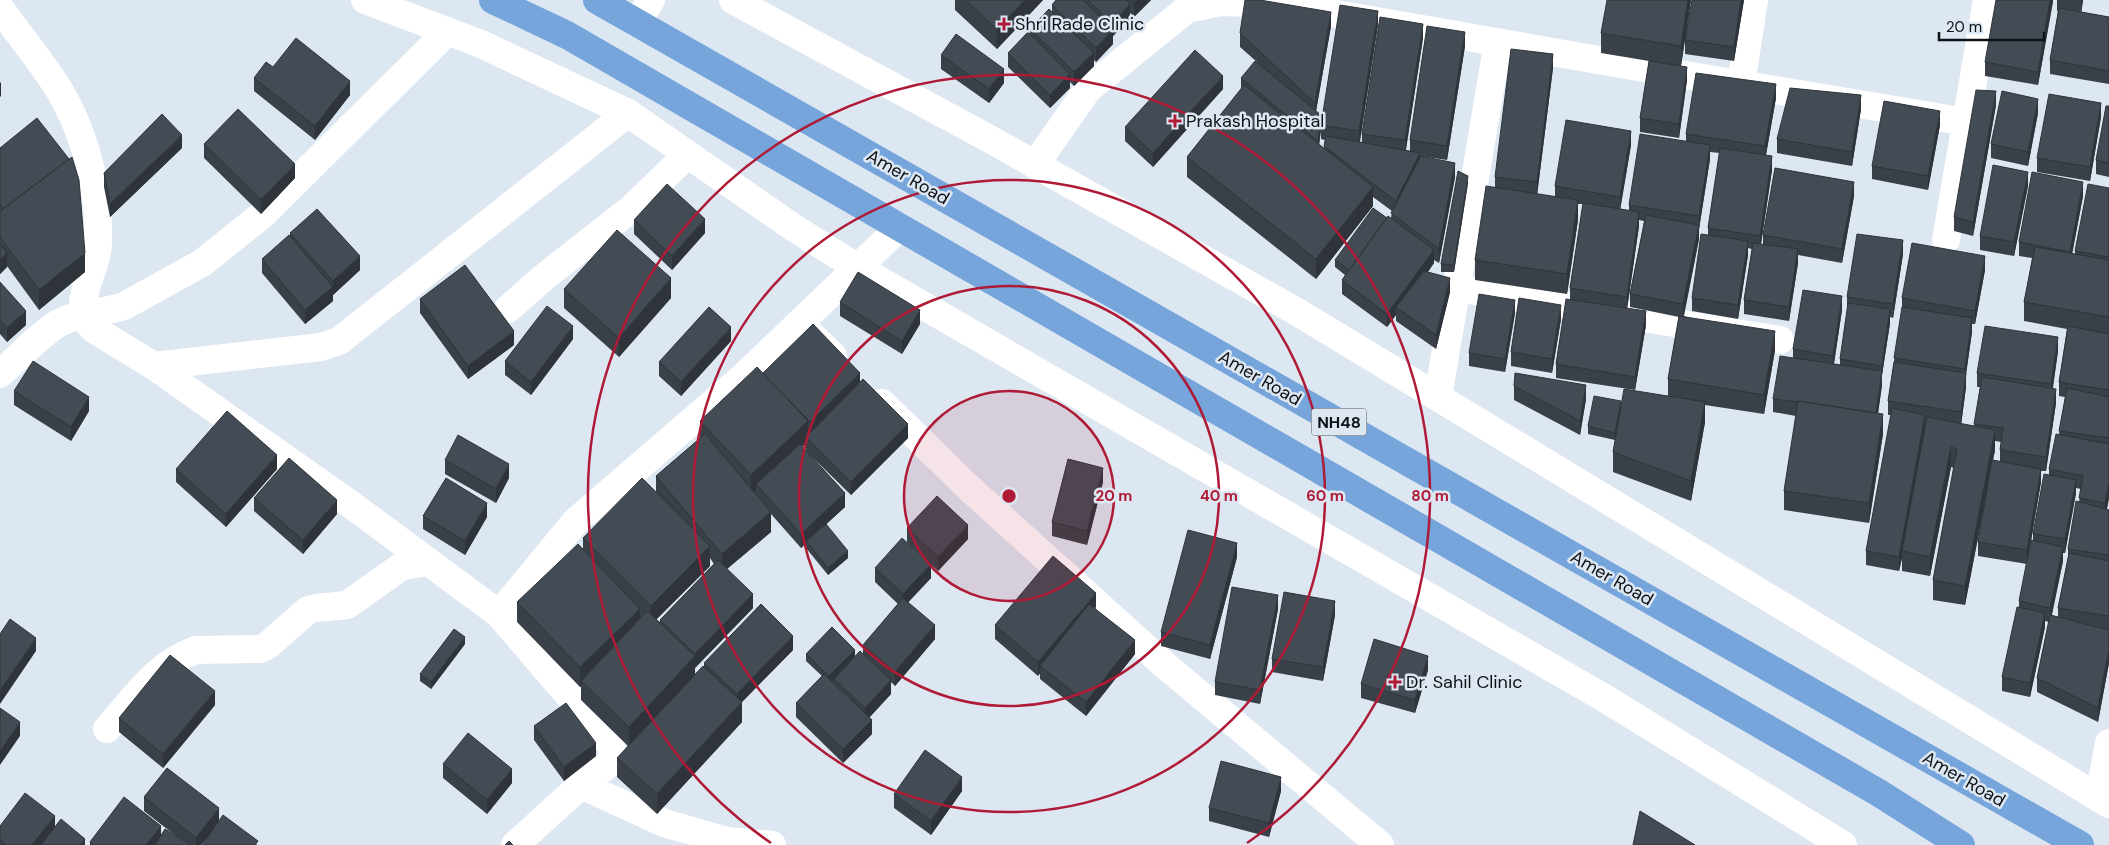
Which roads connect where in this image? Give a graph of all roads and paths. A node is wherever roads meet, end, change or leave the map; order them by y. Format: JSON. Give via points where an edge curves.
{"nodes":[{"id":1,"x":365,"y":0,"type":"edge"},
{"id":2,"x":493,"y":0,"type":"edge"},
{"id":3,"x":597,"y":0,"type":"edge"},
{"id":4,"x":651,"y":0,"type":"edge"},
{"id":5,"x":733,"y":0,"type":"edge"},
{"id":6,"x":1754,"y":0,"type":"edge"},
{"id":7,"x":1987,"y":0,"type":"edge"},
{"id":8,"x":0,"y":8,"type":"edge"},
{"id":9,"x":637,"y":23,"type":"junction"},
{"id":10,"x":448,"y":31,"type":"junction"},
{"id":11,"x":1498,"y":42,"type":"junction"},
{"id":12,"x":1741,"y":84,"type":"junction"},
{"id":13,"x":628,"y":113,"type":"junction"},
{"id":14,"x":1966,"y":122,"type":"junction"},
{"id":15,"x":687,"y":155,"type":"junction"},
{"id":16,"x":1035,"y":165,"type":"junction"},
{"id":17,"x":900,"y":228,"type":"junction"},
{"id":18,"x":1946,"y":240,"type":"dead end"},
{"id":19,"x":858,"y":268,"type":"junction"},
{"id":20,"x":1456,"y":288,"type":"junction"},
{"id":21,"x":508,"y":309,"type":"dead end"},
{"id":22,"x":84,"y":314,"type":"junction"},
{"id":23,"x":800,"y":324,"type":"junction"},
{"id":24,"x":1780,"y":340,"type":"dead end"},
{"id":25,"x":154,"y":366,"type":"junction"},
{"id":26,"x":0,"y":374,"type":"edge"},
{"id":27,"x":1438,"y":397,"type":"junction"},
{"id":28,"x":429,"y":562,"type":"junction"},
{"id":29,"x":500,"y":614,"type":"junction"},
{"id":30,"x":107,"y":729,"type":"dead end"},
{"id":31,"x":2109,"y":743,"type":"edge"},
{"id":32,"x":581,"y":785,"type":"junction"},
{"id":33,"x":2104,"y":801,"type":"edge"},
{"id":34,"x":514,"y":845,"type":"edge"},
{"id":35,"x":772,"y":845,"type":"edge"},
{"id":36,"x":1380,"y":845,"type":"edge"},
{"id":37,"x":1843,"y":845,"type":"edge"},
{"id":38,"x":1960,"y":845,"type":"edge"},
{"id":39,"x":2080,"y":845,"type":"edge"}],
"edges":[{"from":1,"to":10,"type":"street"},
{"from":2,"to":17,"type":"highway","number":"NH48","via":[[567,35]]},
{"from":3,"to":9,"type":"highway","name":"Amer Road","number":"NH48"},
{"from":4,"to":9,"type":"street"},
{"from":5,"to":16,"type":"street"},
{"from":6,"to":12,"type":"street"},
{"from":7,"to":14,"type":"street"},
{"from":8,"to":22,"type":"street","via":[[58,87],[86,151],[98,221],[97,253],[86,286]]},
{"from":9,"to":39,"type":"highway","name":"Amer Road","number":"NH48"},
{"from":10,"to":13,"type":"street"},
{"from":10,"to":22,"type":"street","via":[[262,215],[202,263],[124,306]]},
{"from":11,"to":12,"type":"street"},
{"from":11,"to":16,"type":"street","via":[[1279,4],[1221,2],[1187,9],[1088,89]]},
{"from":11,"to":20,"type":"street"},
{"from":12,"to":14,"type":"street"},
{"from":13,"to":15,"type":"street"},
{"from":13,"to":25,"type":"street","via":[[339,341],[321,347]]},
{"from":14,"to":18,"type":"street"},
{"from":15,"to":19,"type":"street"},
{"from":15,"to":21,"type":"street","via":[[632,208]]},
{"from":16,"to":27,"type":"street","via":[[1299,313]]},
{"from":17,"to":19,"type":"street"},
{"from":17,"to":38,"type":"highway","number":"NH48","via":[[1870,788]]},
{"from":19,"to":23,"type":"street"},
{"from":19,"to":37,"type":"street","via":[[1606,699]]},
{"from":20,"to":24,"type":"street"},
{"from":20,"to":27,"type":"street"},
{"from":22,"to":25,"type":"street","via":[[95,330]]},
{"from":22,"to":26,"type":"street","via":[[55,325]]},
{"from":23,"to":29,"type":"street","via":[[576,521]]},
{"from":23,"to":36,"type":"street","via":[[970,489],[1167,667]]},
{"from":25,"to":28,"type":"street"},
{"from":27,"to":33,"type":"street"},
{"from":28,"to":29,"type":"street"},
{"from":28,"to":30,"type":"street","via":[[402,566],[347,605],[308,610],[268,646],[260,649],[196,650],[179,657],[162,668]]},
{"from":29,"to":32,"type":"street","via":[[611,745],[610,763]]},
{"from":31,"to":33,"type":"street"},
{"from":32,"to":34,"type":"street"},
{"from":32,"to":35,"type":"street","via":[[664,823],[727,841]]}]}
